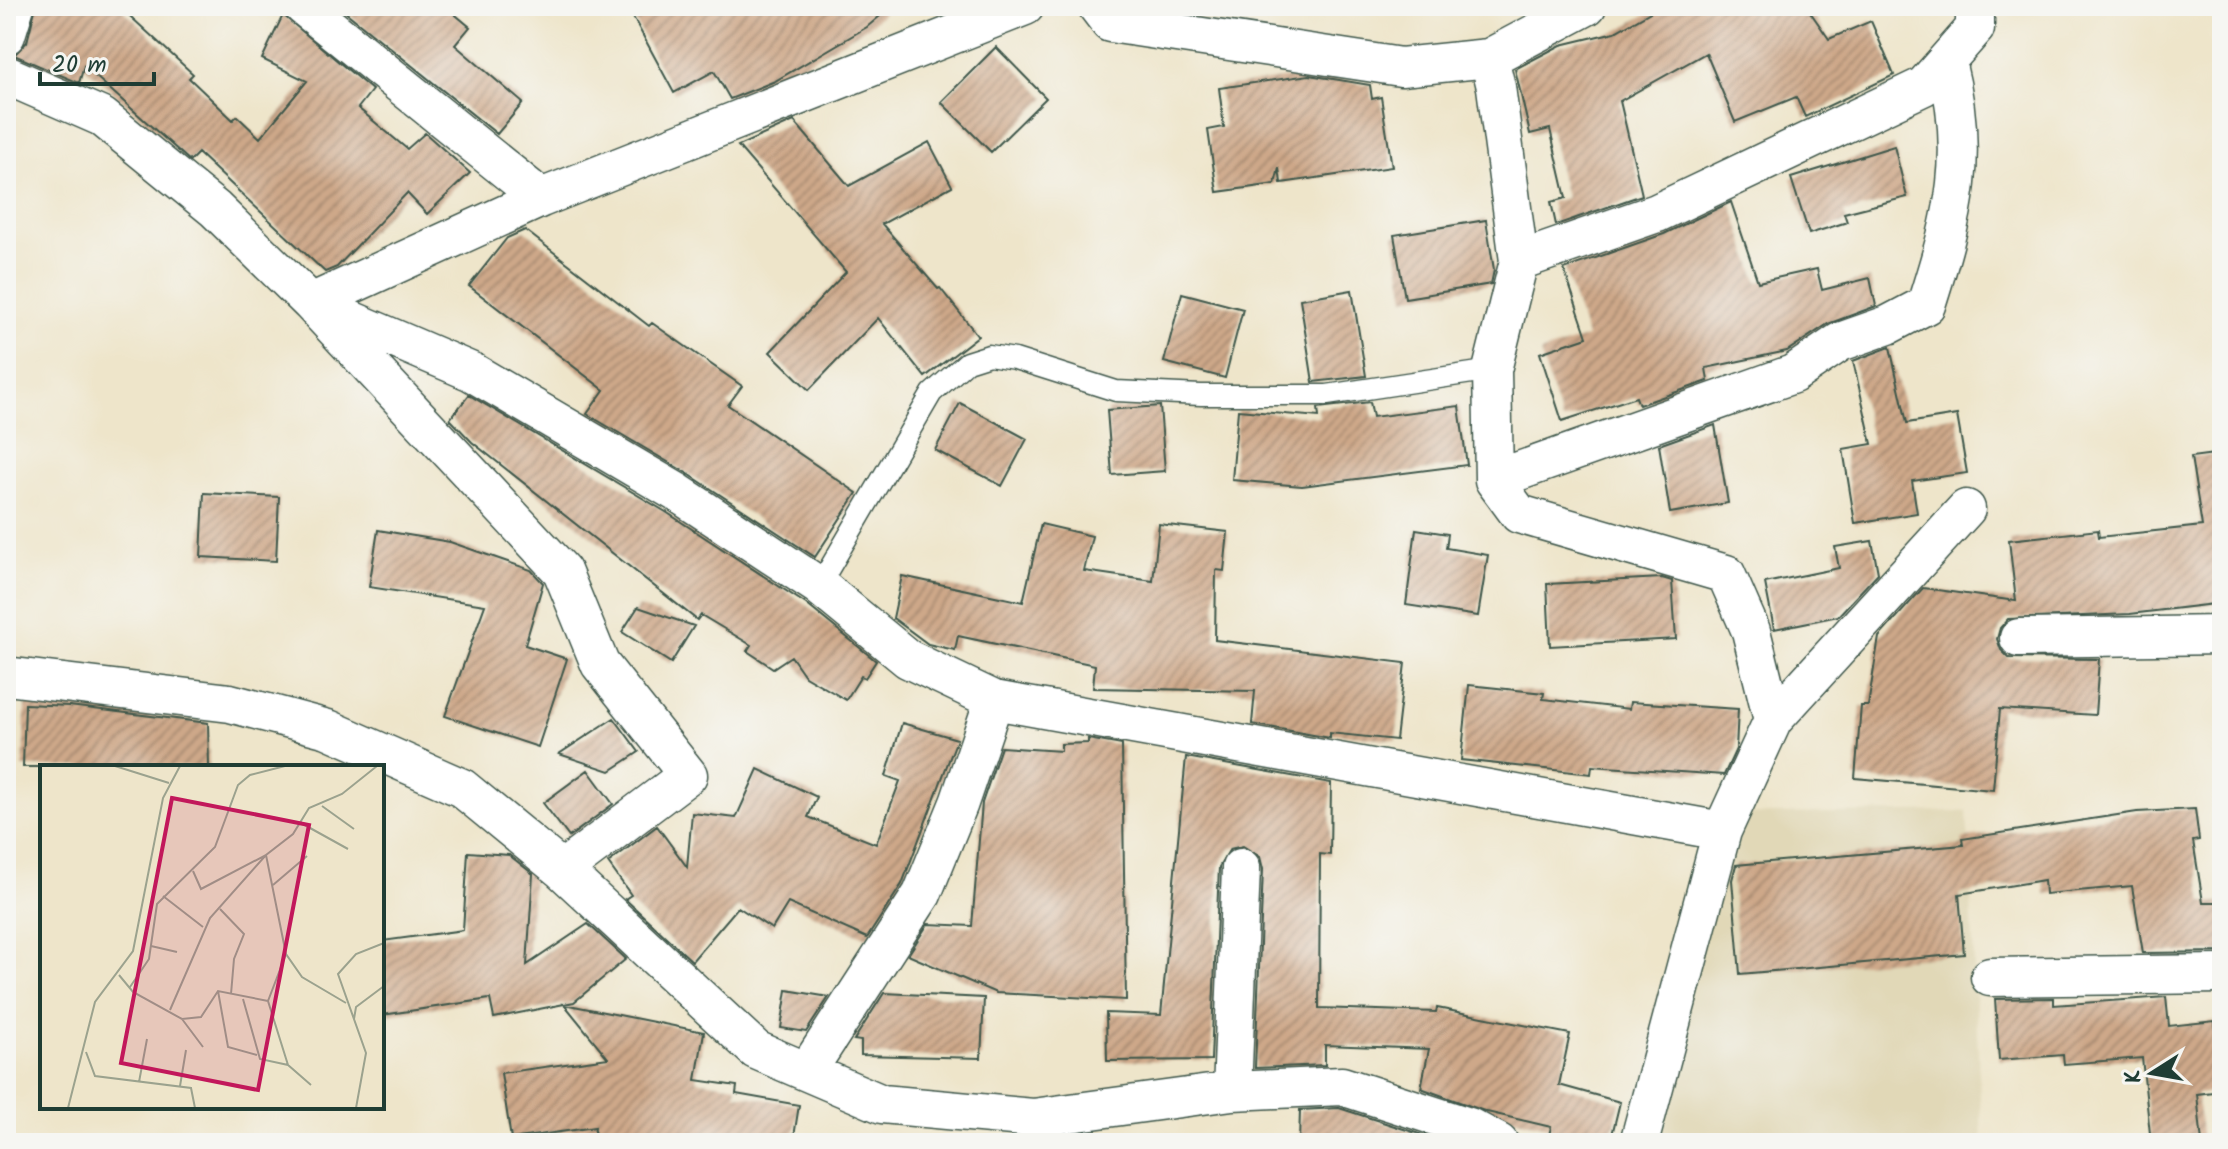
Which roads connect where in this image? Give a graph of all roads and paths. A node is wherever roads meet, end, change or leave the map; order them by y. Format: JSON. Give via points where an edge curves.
{"nodes":[{"id":1,"x":15,"y":6,"type":"edge"},
{"id":2,"x":303,"y":6,"type":"edge"},
{"id":3,"x":1025,"y":6,"type":"edge"},
{"id":4,"x":1097,"y":6,"type":"edge"},
{"id":5,"x":1587,"y":6,"type":"edge"},
{"id":6,"x":1975,"y":6,"type":"edge"},
{"id":7,"x":6,"y":35,"type":"edge"},
{"id":8,"x":1489,"y":58,"type":"junction"},
{"id":9,"x":1946,"y":61,"type":"junction"},
{"id":10,"x":6,"y":75,"type":"edge"},
{"id":11,"x":541,"y":198,"type":"junction"},
{"id":12,"x":1519,"y":261,"type":"junction"},
{"id":13,"x":311,"y":303,"type":"junction"},
{"id":14,"x":1492,"y":370,"type":"junction"},
{"id":15,"x":1494,"y":480,"type":"junction"},
{"id":16,"x":1966,"y":509,"type":"dead end"},
{"id":17,"x":819,"y":586,"type":"junction"},
{"id":18,"x":2222,"y":635,"type":"edge"},
{"id":19,"x":2019,"y":638,"type":"dead end"},
{"id":20,"x":6,"y":676,"type":"edge"},
{"id":21,"x":994,"y":700,"type":"junction"},
{"id":22,"x":1773,"y":720,"type":"junction"},
{"id":23,"x":1722,"y":831,"type":"junction"},
{"id":24,"x":1241,"y":868,"type":"dead end"},
{"id":25,"x":562,"y":870,"type":"junction"},
{"id":26,"x":2222,"y":974,"type":"edge"},
{"id":27,"x":1990,"y":977,"type":"dead end"},
{"id":28,"x":807,"y":1071,"type":"junction"},
{"id":29,"x":1232,"y":1091,"type":"junction"},
{"id":30,"x":1499,"y":1143,"type":"edge"},
{"id":31,"x":1639,"y":1143,"type":"edge"}],
"edges":[{"from":1,"to":7,"type":"street"},
{"from":2,"to":11,"type":"street"},
{"from":3,"to":11,"type":"street"},
{"from":4,"to":8,"type":"street","via":[[1110,23],[1401,67]]},
{"from":5,"to":8,"type":"street"},
{"from":6,"to":9,"type":"street","via":[[1975,28]]},
{"from":8,"to":12,"type":"street"},
{"from":9,"to":12,"type":"street","via":[[1924,86],[1671,207]]},
{"from":9,"to":15,"type":"street","via":[[1955,98],[1959,181],[1926,305],[1840,342],[1793,374]]},
{"from":10,"to":13,"type":"street","via":[[102,117],[215,209]]},
{"from":11,"to":13,"type":"street"},
{"from":12,"to":14,"type":"street"},
{"from":13,"to":17,"type":"street","via":[[472,372],[678,493]]},
{"from":13,"to":25,"type":"street","via":[[562,571],[600,664],[688,775]]},
{"from":14,"to":15,"type":"street"},
{"from":14,"to":17,"type":"lane","via":[[1327,395],[1201,395],[1116,391],[989,355],[967,362],[932,393]]},
{"from":15,"to":22,"type":"street","via":[[1519,514],[1726,574],[1751,631]]},
{"from":16,"to":22,"type":"street"},
{"from":17,"to":21,"type":"street","via":[[908,659]]},
{"from":18,"to":19,"type":"street"},
{"from":20,"to":25,"type":"street","via":[[230,703],[328,729],[462,788]]},
{"from":21,"to":23,"type":"street"},
{"from":21,"to":28,"type":"street","via":[[922,894]]},
{"from":22,"to":23,"type":"street"},
{"from":23,"to":31,"type":"street"},
{"from":24,"to":29,"type":"street"},
{"from":25,"to":28,"type":"street","via":[[756,1050]]},
{"from":26,"to":27,"type":"street"},
{"from":28,"to":29,"type":"street","via":[[882,1104],[1033,1118]]},
{"from":29,"to":30,"type":"street","via":[[1342,1086],[1469,1127]]}]}
